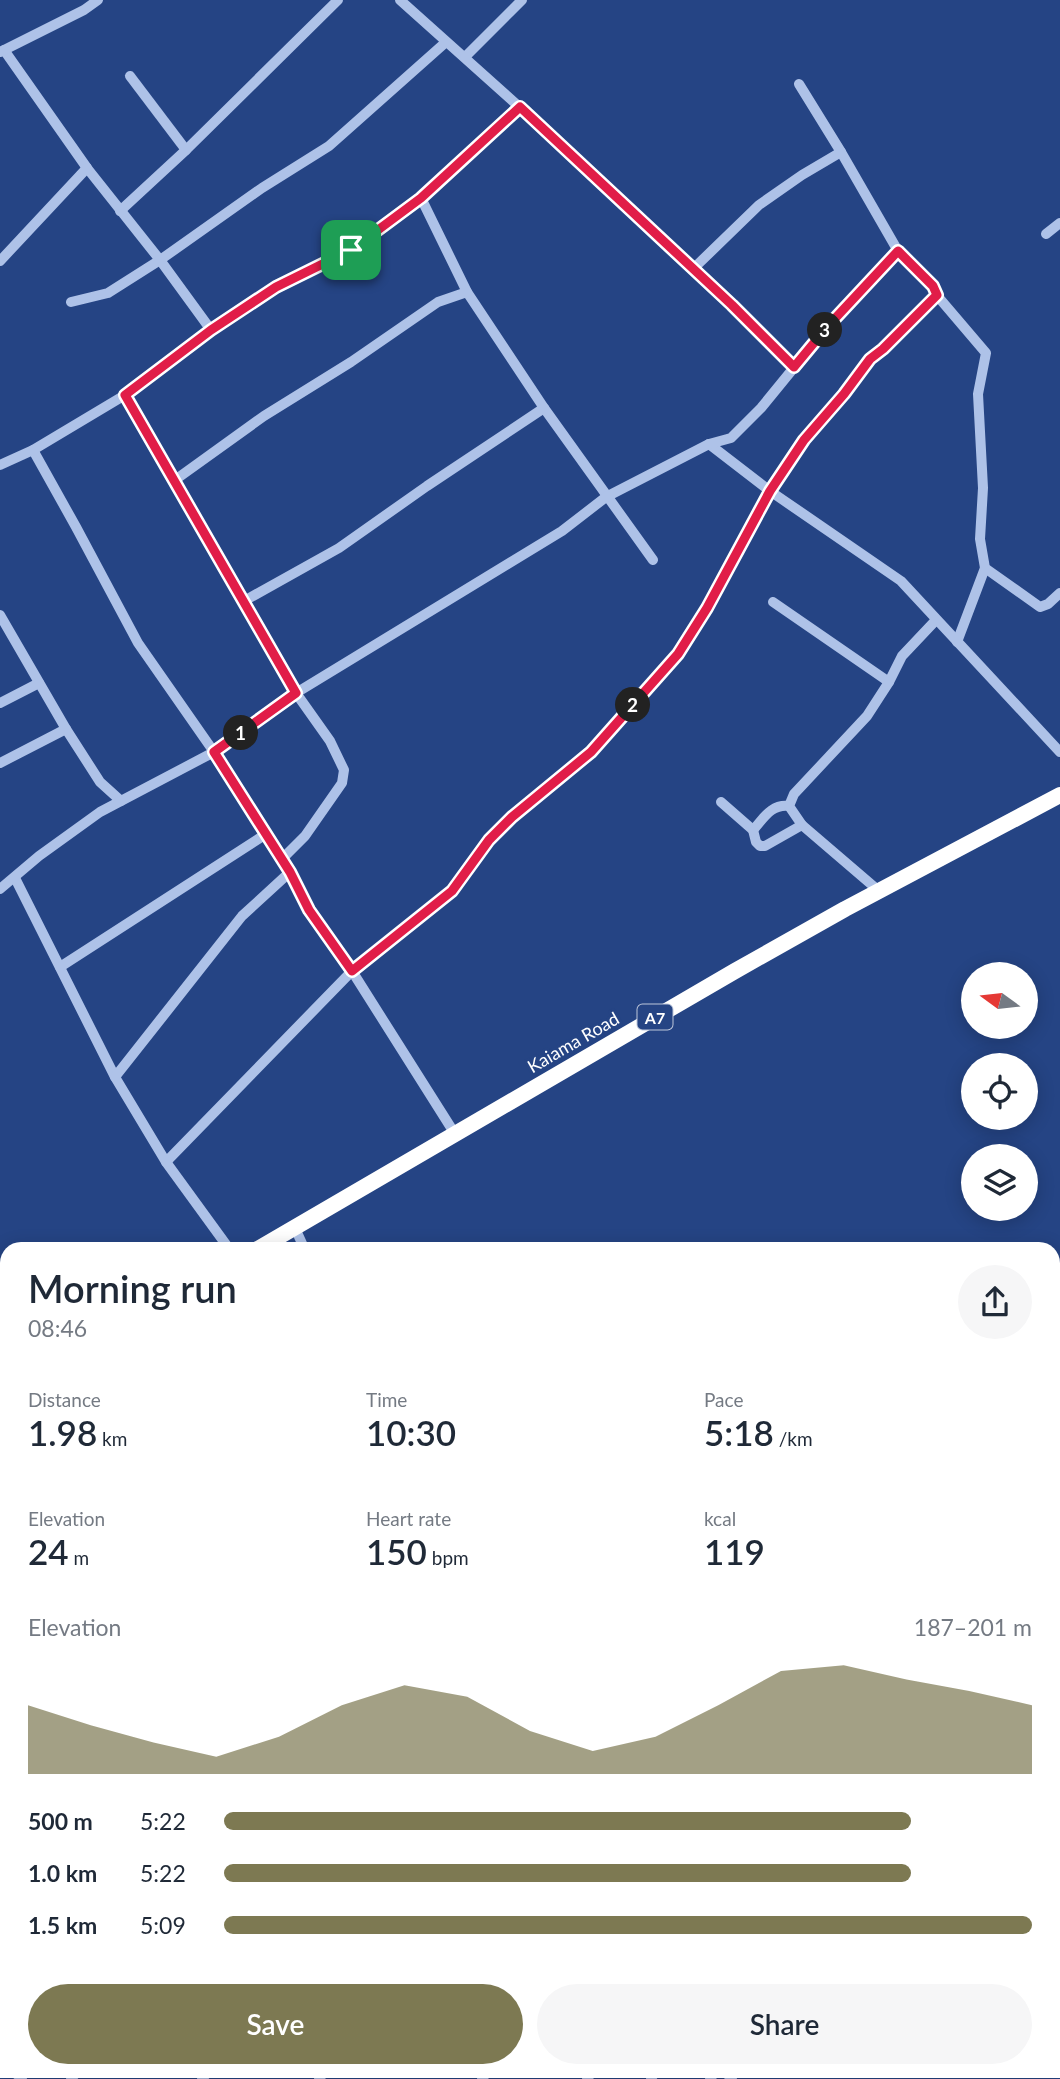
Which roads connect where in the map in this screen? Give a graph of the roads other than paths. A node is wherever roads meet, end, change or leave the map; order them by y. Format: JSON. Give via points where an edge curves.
{"nodes":[{"id":1,"x":98,"y":0,"type":"edge"},
{"id":2,"x":338,"y":0,"type":"edge"},
{"id":3,"x":400,"y":0,"type":"edge"},
{"id":4,"x":522,"y":0,"type":"edge"},
{"id":5,"x":446,"y":42,"type":"junction"},
{"id":6,"x":2,"y":51,"type":"edge"},
{"id":7,"x":465,"y":57,"type":"junction"},
{"id":8,"x":130,"y":76,"type":"dead end"},
{"id":9,"x":799,"y":83,"type":"dead end"},
{"id":10,"x":520,"y":107,"type":"junction"},
{"id":11,"x":186,"y":150,"type":"junction"},
{"id":12,"x":841,"y":152,"type":"junction"},
{"id":13,"x":87,"y":168,"type":"junction"},
{"id":14,"x":421,"y":198,"type":"junction"},
{"id":15,"x":120,"y":211,"type":"junction"},
{"id":16,"x":1060,"y":223,"type":"edge"},
{"id":17,"x":1046,"y":234,"type":"dead end"},
{"id":18,"x":898,"y":251,"type":"junction"},
{"id":19,"x":160,"y":260,"type":"junction"},
{"id":20,"x":0,"y":261,"type":"edge"},
{"id":21,"x":693,"y":269,"type":"junction"},
{"id":22,"x":467,"y":292,"type":"junction"},
{"id":23,"x":937,"y":295,"type":"junction"},
{"id":24,"x":71,"y":302,"type":"dead end"},
{"id":25,"x":211,"y":330,"type":"junction"},
{"id":26,"x":794,"y":367,"type":"junction"},
{"id":27,"x":125,"y":395,"type":"junction"},
{"id":28,"x":544,"y":408,"type":"junction"},
{"id":29,"x":709,"y":444,"type":"junction"},
{"id":30,"x":33,"y":450,"type":"junction"},
{"id":31,"x":0,"y":465,"type":"edge"},
{"id":32,"x":175,"y":480,"type":"junction"},
{"id":33,"x":770,"y":491,"type":"junction"},
{"id":34,"x":606,"y":497,"type":"junction"},
{"id":35,"x":653,"y":560,"type":"dead end"},
{"id":36,"x":985,"y":568,"type":"junction"},
{"id":37,"x":1060,"y":593,"type":"edge"},
{"id":38,"x":244,"y":601,"type":"junction"},
{"id":39,"x":773,"y":602,"type":"dead end"},
{"id":40,"x":0,"y":615,"type":"edge"},
{"id":41,"x":936,"y":620,"type":"junction"},
{"id":42,"x":957,"y":642,"type":"junction"},
{"id":43,"x":889,"y":682,"type":"junction"},
{"id":44,"x":39,"y":683,"type":"junction"},
{"id":45,"x":296,"y":693,"type":"junction"},
{"id":46,"x":0,"y":704,"type":"edge"},
{"id":47,"x":66,"y":729,"type":"junction"},
{"id":48,"x":214,"y":752,"type":"junction"},
{"id":49,"x":1060,"y":752,"type":"edge"},
{"id":50,"x":0,"y":763,"type":"edge"},
{"id":51,"x":1060,"y":794,"type":"edge"},
{"id":52,"x":121,"y":801,"type":"junction"},
{"id":53,"x":721,"y":802,"type":"dead end"},
{"id":54,"x":789,"y":806,"type":"junction"},
{"id":55,"x":802,"y":825,"type":"junction"},
{"id":56,"x":753,"y":830,"type":"junction"},
{"id":57,"x":266,"y":834,"type":"junction"},
{"id":58,"x":282,"y":859,"type":"junction"},
{"id":59,"x":290,"y":872,"type":"junction"},
{"id":60,"x":15,"y":878,"type":"junction"},
{"id":61,"x":0,"y":889,"type":"edge"},
{"id":62,"x":879,"y":891,"type":"junction"},
{"id":63,"x":60,"y":967,"type":"junction"},
{"id":64,"x":352,"y":971,"type":"junction"},
{"id":65,"x":115,"y":1077,"type":"junction"},
{"id":66,"x":454,"y":1134,"type":"junction"},
{"id":67,"x":166,"y":1162,"type":"junction"},
{"id":68,"x":295,"y":1228,"type":"junction"},
{"id":69,"x":224,"y":1242,"type":"edge"},
{"id":70,"x":270,"y":1242,"type":"edge"},
{"id":71,"x":302,"y":1242,"type":"edge"}],
"edges":[{"from":1,"to":6,"type":"street"},
{"from":2,"to":11,"type":"street"},
{"from":3,"to":5,"type":"street"},
{"from":4,"to":7,"type":"street"},
{"from":5,"to":7,"type":"street"},
{"from":5,"to":19,"type":"street","via":[[329,146]]},
{"from":6,"to":13,"type":"street"},
{"from":7,"to":10,"type":"street"},
{"from":8,"to":11,"type":"street"},
{"from":9,"to":12,"type":"street"},
{"from":10,"to":14,"type":"street"},
{"from":10,"to":21,"type":"street"},
{"from":11,"to":15,"type":"street"},
{"from":12,"to":18,"type":"street"},
{"from":12,"to":21,"type":"street","via":[[759,205]]},
{"from":13,"to":15,"type":"street"},
{"from":13,"to":20,"type":"street"},
{"from":14,"to":22,"type":"street"},
{"from":14,"to":25,"type":"street","via":[[351,250],[276,287]]},
{"from":15,"to":19,"type":"street"},
{"from":16,"to":17,"type":"street"},
{"from":18,"to":23,"type":"street"},
{"from":18,"to":26,"type":"street"},
{"from":19,"to":24,"type":"street","via":[[108,293]]},
{"from":19,"to":25,"type":"street"},
{"from":21,"to":26,"type":"street"},
{"from":22,"to":28,"type":"street"},
{"from":22,"to":32,"type":"street","via":[[438,302]]},
{"from":23,"to":33,"type":"street","via":[[870,359],[804,440]]},
{"from":23,"to":36,"type":"street","via":[[986,353],[978,394],[983,488],[980,539]]},
{"from":25,"to":27,"type":"street"},
{"from":26,"to":29,"type":"street","via":[[731,438]]},
{"from":27,"to":30,"type":"street"},
{"from":27,"to":32,"type":"street"},
{"from":28,"to":34,"type":"street"},
{"from":28,"to":38,"type":"street","via":[[339,548]]},
{"from":29,"to":33,"type":"street"},
{"from":29,"to":34,"type":"street"},
{"from":30,"to":31,"type":"street"},
{"from":30,"to":48,"type":"street","via":[[138,643]]},
{"from":32,"to":38,"type":"street"},
{"from":33,"to":41,"type":"street","via":[[901,581]]},
{"from":33,"to":64,"type":"street","via":[[678,654],[591,752],[489,840],[452,891]]},
{"from":34,"to":35,"type":"street"},
{"from":34,"to":45,"type":"street","via":[[562,531]]},
{"from":36,"to":37,"type":"street","via":[[1040,607]]},
{"from":36,"to":42,"type":"street"},
{"from":38,"to":45,"type":"street"},
{"from":39,"to":43,"type":"street"},
{"from":40,"to":44,"type":"street"},
{"from":41,"to":42,"type":"street"},
{"from":41,"to":43,"type":"street","via":[[902,656]]},
{"from":42,"to":49,"type":"street"},
{"from":43,"to":54,"type":"street","via":[[867,716],[794,794]]},
{"from":44,"to":46,"type":"street"},
{"from":44,"to":47,"type":"street"},
{"from":45,"to":48,"type":"street"},
{"from":45,"to":58,"type":"street","via":[[330,741],[344,777],[305,836]]},
{"from":47,"to":50,"type":"street"},
{"from":47,"to":52,"type":"street","via":[[100,782]]},
{"from":48,"to":52,"type":"street"},
{"from":48,"to":57,"type":"street"},
{"from":51,"to":62,"type":"highway","name":"Kaiama Road","number":"A7"},
{"from":52,"to":60,"type":"street","via":[[69,834]]},
{"from":53,"to":56,"type":"street"},
{"from":54,"to":55,"type":"street"},
{"from":54,"to":56,"type":"street","via":[[772,809]]},
{"from":55,"to":56,"type":"street","via":[[765,846],[756,842]]},
{"from":55,"to":62,"type":"street"},
{"from":57,"to":58,"type":"street"},
{"from":57,"to":63,"type":"street"},
{"from":58,"to":59,"type":"street"},
{"from":59,"to":64,"type":"street","via":[[309,910]]},
{"from":59,"to":65,"type":"street","via":[[242,916]]},
{"from":60,"to":61,"type":"street"},
{"from":60,"to":63,"type":"street"},
{"from":62,"to":66,"type":"highway","name":"Kaiama Road","number":"A7"},
{"from":63,"to":65,"type":"street"},
{"from":64,"to":66,"type":"street"},
{"from":64,"to":67,"type":"street"},
{"from":65,"to":67,"type":"street"},
{"from":66,"to":68,"type":"highway","name":"Kaiama Road","number":"A7"},
{"from":67,"to":69,"type":"street"},
{"from":68,"to":70,"type":"highway","name":"Kaiama Road","number":"A7"},
{"from":68,"to":71,"type":"street"}]}
